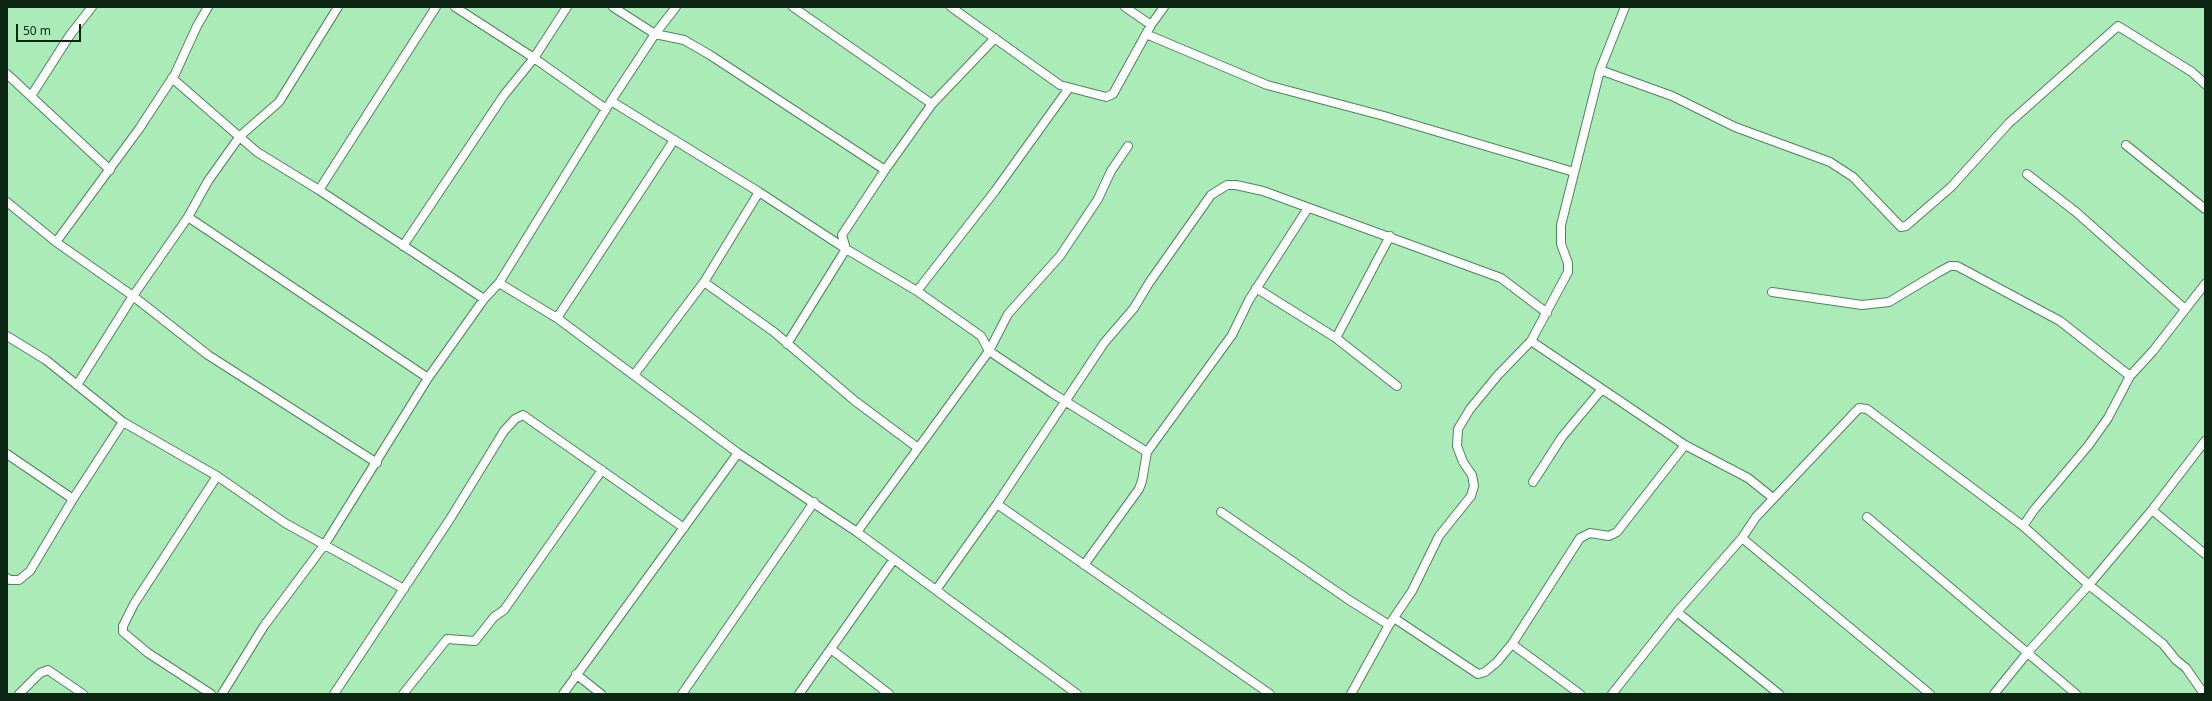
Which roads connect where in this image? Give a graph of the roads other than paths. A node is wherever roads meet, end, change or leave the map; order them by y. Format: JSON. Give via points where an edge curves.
{"nodes":[{"id":1,"x":92,"y":7,"type":"edge"},
{"id":2,"x":208,"y":7,"type":"edge"},
{"id":3,"x":338,"y":7,"type":"edge"},
{"id":4,"x":436,"y":7,"type":"edge"},
{"id":5,"x":455,"y":7,"type":"edge"},
{"id":6,"x":567,"y":7,"type":"edge"},
{"id":7,"x":613,"y":7,"type":"edge"},
{"id":8,"x":676,"y":7,"type":"edge"},
{"id":9,"x":793,"y":7,"type":"edge"},
{"id":10,"x":951,"y":7,"type":"edge"},
{"id":11,"x":1125,"y":7,"type":"edge"},
{"id":12,"x":1164,"y":7,"type":"edge"},
{"id":13,"x":1625,"y":7,"type":"edge"},
{"id":14,"x":1151,"y":25,"type":"junction"},
{"id":15,"x":655,"y":34,"type":"junction"},
{"id":16,"x":1146,"y":34,"type":"junction"},
{"id":17,"x":995,"y":38,"type":"junction"},
{"id":18,"x":534,"y":58,"type":"junction"},
{"id":19,"x":1600,"y":70,"type":"junction"},
{"id":20,"x":7,"y":74,"type":"edge"},
{"id":21,"x":172,"y":78,"type":"junction"},
{"id":22,"x":2205,"y":84,"type":"edge"},
{"id":23,"x":1069,"y":88,"type":"junction"},
{"id":24,"x":31,"y":96,"type":"junction"},
{"id":25,"x":932,"y":104,"type":"junction"},
{"id":26,"x":609,"y":105,"type":"junction"},
{"id":27,"x":240,"y":136,"type":"junction"},
{"id":28,"x":674,"y":140,"type":"junction"},
{"id":29,"x":2126,"y":145,"type":"dead end"},
{"id":30,"x":1128,"y":146,"type":"dead end"},
{"id":31,"x":110,"y":170,"type":"junction"},
{"id":32,"x":885,"y":170,"type":"junction"},
{"id":33,"x":1574,"y":172,"type":"junction"},
{"id":34,"x":2027,"y":174,"type":"dead end"},
{"id":35,"x":319,"y":190,"type":"junction"},
{"id":36,"x":759,"y":192,"type":"junction"},
{"id":37,"x":7,"y":202,"type":"edge"},
{"id":38,"x":1308,"y":208,"type":"junction"},
{"id":39,"x":2205,"y":209,"type":"edge"},
{"id":40,"x":188,"y":217,"type":"junction"},
{"id":41,"x":1390,"y":236,"type":"junction"},
{"id":42,"x":56,"y":242,"type":"junction"},
{"id":43,"x":403,"y":246,"type":"junction"},
{"id":44,"x":846,"y":249,"type":"junction"},
{"id":45,"x":704,"y":282,"type":"junction"},
{"id":46,"x":499,"y":283,"type":"junction"},
{"id":47,"x":2205,"y":284,"type":"edge"},
{"id":48,"x":1256,"y":288,"type":"junction"},
{"id":49,"x":917,"y":292,"type":"junction"},
{"id":50,"x":1772,"y":292,"type":"dead end"},
{"id":51,"x":133,"y":296,"type":"junction"},
{"id":52,"x":484,"y":299,"type":"junction"},
{"id":53,"x":2185,"y":309,"type":"junction"},
{"id":54,"x":1546,"y":313,"type":"junction"},
{"id":55,"x":556,"y":318,"type":"junction"},
{"id":56,"x":7,"y":336,"type":"edge"},
{"id":57,"x":1336,"y":338,"type":"junction"},
{"id":58,"x":1531,"y":341,"type":"junction"},
{"id":59,"x":787,"y":344,"type":"junction"},
{"id":60,"x":989,"y":351,"type":"junction"},
{"id":61,"x":634,"y":375,"type":"junction"},
{"id":62,"x":2130,"y":376,"type":"junction"},
{"id":63,"x":428,"y":378,"type":"junction"},
{"id":64,"x":77,"y":385,"type":"junction"},
{"id":65,"x":1397,"y":386,"type":"dead end"},
{"id":66,"x":1602,"y":389,"type":"junction"},
{"id":67,"x":1066,"y":401,"type":"junction"},
{"id":68,"x":123,"y":422,"type":"junction"},
{"id":69,"x":2205,"y":441,"type":"edge"},
{"id":70,"x":1685,"y":446,"type":"junction"},
{"id":71,"x":918,"y":448,"type":"junction"},
{"id":72,"x":1147,"y":452,"type":"junction"},
{"id":73,"x":738,"y":453,"type":"junction"},
{"id":74,"x":7,"y":454,"type":"edge"},
{"id":75,"x":377,"y":462,"type":"junction"},
{"id":76,"x":602,"y":470,"type":"junction"},
{"id":77,"x":217,"y":476,"type":"junction"},
{"id":78,"x":1533,"y":482,"type":"dead end"},
{"id":79,"x":1773,"y":498,"type":"junction"},
{"id":80,"x":73,"y":499,"type":"junction"},
{"id":81,"x":814,"y":502,"type":"junction"},
{"id":82,"x":997,"y":504,"type":"junction"},
{"id":83,"x":2152,"y":510,"type":"junction"},
{"id":84,"x":1221,"y":512,"type":"dead end"},
{"id":85,"x":1867,"y":517,"type":"dead end"},
{"id":86,"x":2023,"y":526,"type":"junction"},
{"id":87,"x":684,"y":528,"type":"junction"},
{"id":88,"x":857,"y":532,"type":"junction"},
{"id":89,"x":1742,"y":538,"type":"junction"},
{"id":90,"x":325,"y":544,"type":"junction"},
{"id":91,"x":2205,"y":554,"type":"edge"},
{"id":92,"x":894,"y":559,"type":"junction"},
{"id":93,"x":1084,"y":565,"type":"junction"},
{"id":94,"x":7,"y":578,"type":"edge"},
{"id":95,"x":2089,"y":585,"type":"junction"},
{"id":96,"x":404,"y":589,"type":"junction"},
{"id":97,"x":936,"y":590,"type":"junction"},
{"id":98,"x":1677,"y":612,"type":"junction"},
{"id":99,"x":1392,"y":621,"type":"junction"},
{"id":100,"x":1512,"y":644,"type":"junction"},
{"id":101,"x":831,"y":649,"type":"junction"},
{"id":102,"x":2028,"y":652,"type":"junction"},
{"id":103,"x":576,"y":674,"type":"junction"},
{"id":104,"x":19,"y":694,"type":"edge"},
{"id":105,"x":83,"y":694,"type":"edge"},
{"id":106,"x":211,"y":694,"type":"edge"},
{"id":107,"x":222,"y":694,"type":"edge"},
{"id":108,"x":334,"y":694,"type":"edge"},
{"id":109,"x":403,"y":694,"type":"edge"},
{"id":110,"x":562,"y":694,"type":"edge"},
{"id":111,"x":601,"y":694,"type":"edge"},
{"id":112,"x":682,"y":694,"type":"edge"},
{"id":113,"x":799,"y":694,"type":"edge"},
{"id":114,"x":889,"y":694,"type":"edge"},
{"id":115,"x":1077,"y":694,"type":"edge"},
{"id":116,"x":1270,"y":694,"type":"edge"},
{"id":117,"x":1350,"y":694,"type":"edge"},
{"id":118,"x":1580,"y":694,"type":"edge"},
{"id":119,"x":1614,"y":694,"type":"edge"},
{"id":120,"x":1779,"y":694,"type":"edge"},
{"id":121,"x":1930,"y":694,"type":"edge"},
{"id":122,"x":1994,"y":694,"type":"edge"},
{"id":123,"x":2076,"y":694,"type":"edge"},
{"id":124,"x":2204,"y":694,"type":"edge"}],
"edges":[{"from":1,"to":24,"type":"street","via":[[70,35]]},
{"from":2,"to":21,"type":"street"},
{"from":3,"to":27,"type":"street","via":[[279,102]]},
{"from":4,"to":35,"type":"street"},
{"from":5,"to":18,"type":"street"},
{"from":6,"to":18,"type":"street"},
{"from":7,"to":15,"type":"street"},
{"from":8,"to":15,"type":"street"},
{"from":9,"to":25,"type":"street"},
{"from":10,"to":17,"type":"street"},
{"from":11,"to":14,"type":"street"},
{"from":12,"to":14,"type":"street"},
{"from":13,"to":19,"type":"street"},
{"from":14,"to":16,"type":"street"},
{"from":15,"to":26,"type":"street"},
{"from":15,"to":32,"type":"street","via":[[684,40],[710,55]]},
{"from":16,"to":23,"type":"street","via":[[1113,94],[1106,97]]},
{"from":16,"to":33,"type":"street","via":[[1267,85],[1384,116]]},
{"from":17,"to":23,"type":"street","via":[[1060,85]]},
{"from":17,"to":25,"type":"street"},
{"from":18,"to":26,"type":"street"},
{"from":18,"to":43,"type":"street","via":[[504,96]]},
{"from":19,"to":22,"type":"street","via":[[1672,96],[1735,127],[1830,162],[1853,176],[1901,227],[1906,226],[1951,187],[2009,123],[2118,26],[2192,72]]},
{"from":19,"to":33,"type":"street","via":[[1586,134]]},
{"from":20,"to":24,"type":"street"},
{"from":21,"to":27,"type":"street"},
{"from":21,"to":31,"type":"street"},
{"from":23,"to":49,"type":"street","via":[[995,191]]},
{"from":24,"to":31,"type":"street"},
{"from":25,"to":32,"type":"street"},
{"from":26,"to":28,"type":"street"},
{"from":26,"to":46,"type":"street"},
{"from":27,"to":35,"type":"street","via":[[257,152]]},
{"from":27,"to":40,"type":"street","via":[[208,181]]},
{"from":28,"to":36,"type":"street"},
{"from":28,"to":55,"type":"street"},
{"from":29,"to":39,"type":"street"},
{"from":30,"to":60,"type":"street","via":[[1111,171],[1098,199],[1060,256],[1008,314]]},
{"from":31,"to":42,"type":"street"},
{"from":32,"to":44,"type":"street","via":[[842,235]]},
{"from":33,"to":54,"type":"street","via":[[1561,225],[1561,244],[1568,263],[1568,272]]},
{"from":34,"to":53,"type":"street","via":[[2076,212]]},
{"from":35,"to":43,"type":"street"},
{"from":36,"to":44,"type":"street"},
{"from":36,"to":45,"type":"street"},
{"from":37,"to":42,"type":"street"},
{"from":38,"to":41,"type":"street"},
{"from":38,"to":48,"type":"street"},
{"from":38,"to":67,"type":"street","via":[[1263,191],[1236,185],[1227,185],[1211,195],[1134,308],[1104,343]]},
{"from":40,"to":51,"type":"street"},
{"from":40,"to":63,"type":"street"},
{"from":41,"to":54,"type":"street","via":[[1501,278]]},
{"from":41,"to":57,"type":"street"},
{"from":42,"to":51,"type":"street"},
{"from":43,"to":52,"type":"street"},
{"from":44,"to":49,"type":"street"},
{"from":44,"to":59,"type":"street"},
{"from":45,"to":59,"type":"street"},
{"from":45,"to":61,"type":"street"},
{"from":46,"to":52,"type":"street"},
{"from":46,"to":55,"type":"street"},
{"from":47,"to":53,"type":"street"},
{"from":48,"to":57,"type":"street"},
{"from":48,"to":72,"type":"street","via":[[1232,335]]},
{"from":49,"to":60,"type":"street","via":[[981,336]]},
{"from":50,"to":62,"type":"street","via":[[1862,305],[1888,302],[1950,266],[1957,266],[2060,322]]},
{"from":51,"to":64,"type":"street"},
{"from":51,"to":75,"type":"street","via":[[208,355]]},
{"from":52,"to":63,"type":"street"},
{"from":53,"to":62,"type":"street"},
{"from":54,"to":58,"type":"street"},
{"from":55,"to":61,"type":"street"},
{"from":56,"to":64,"type":"street","via":[[46,360]]},
{"from":57,"to":65,"type":"street"},
{"from":58,"to":66,"type":"street"},
{"from":58,"to":99,"type":"street","via":[[1474,403],[1458,429],[1457,446],[1463,462],[1472,475],[1474,486],[1439,536],[1412,591]]},
{"from":59,"to":71,"type":"street","via":[[855,401]]},
{"from":60,"to":67,"type":"street"},
{"from":60,"to":71,"type":"street"},
{"from":61,"to":73,"type":"street"},
{"from":62,"to":86,"type":"street","via":[[2108,418]]},
{"from":63,"to":75,"type":"street"},
{"from":64,"to":68,"type":"street"},
{"from":66,"to":70,"type":"street"},
{"from":66,"to":78,"type":"street","via":[[1562,437]]},
{"from":67,"to":72,"type":"street"},
{"from":67,"to":82,"type":"street"},
{"from":68,"to":77,"type":"street"},
{"from":68,"to":80,"type":"street"},
{"from":69,"to":83,"type":"street"},
{"from":70,"to":79,"type":"street","via":[[1748,478]]},
{"from":70,"to":100,"type":"street","via":[[1618,532],[1609,536],[1590,533],[1580,538]]},
{"from":71,"to":88,"type":"street"},
{"from":72,"to":93,"type":"street","via":[[1138,489]]},
{"from":73,"to":81,"type":"street"},
{"from":73,"to":87,"type":"street"},
{"from":74,"to":80,"type":"street"},
{"from":75,"to":90,"type":"street"},
{"from":76,"to":87,"type":"street"},
{"from":76,"to":96,"type":"street","via":[[523,415],[515,419],[504,431]]},
{"from":76,"to":109,"type":"street","via":[[504,610],[494,617],[475,641],[446,639]]},
{"from":77,"to":90,"type":"street","via":[[285,523]]},
{"from":77,"to":106,"type":"street","via":[[134,604],[123,626],[123,632],[148,653]]},
{"from":79,"to":86,"type":"street","via":[[1859,408],[1867,409]]},
{"from":79,"to":89,"type":"street","via":[[1756,516]]},
{"from":80,"to":94,"type":"street","via":[[30,571],[19,580]]},
{"from":81,"to":88,"type":"street"},
{"from":81,"to":112,"type":"street"},
{"from":82,"to":93,"type":"street"},
{"from":82,"to":97,"type":"street"},
{"from":83,"to":91,"type":"street"},
{"from":83,"to":95,"type":"street"},
{"from":84,"to":99,"type":"street","via":[[1349,600]]},
{"from":85,"to":102,"type":"street"},
{"from":86,"to":95,"type":"street"},
{"from":87,"to":103,"type":"street"},
{"from":88,"to":92,"type":"street"},
{"from":89,"to":98,"type":"street"},
{"from":89,"to":121,"type":"street"},
{"from":90,"to":96,"type":"street"},
{"from":90,"to":107,"type":"street","via":[[264,626]]},
{"from":92,"to":97,"type":"street"},
{"from":92,"to":101,"type":"street"},
{"from":93,"to":116,"type":"street"},
{"from":95,"to":102,"type":"street"},
{"from":95,"to":124,"type":"street","via":[[2163,644],[2186,668]]},
{"from":96,"to":108,"type":"street"},
{"from":97,"to":115,"type":"street"},
{"from":98,"to":119,"type":"street"},
{"from":98,"to":120,"type":"street"},
{"from":99,"to":100,"type":"street","via":[[1478,674],[1486,672]]},
{"from":99,"to":117,"type":"street"},
{"from":100,"to":118,"type":"street"},
{"from":101,"to":113,"type":"street"},
{"from":101,"to":114,"type":"street"},
{"from":102,"to":122,"type":"street"},
{"from":102,"to":123,"type":"street"},
{"from":103,"to":110,"type":"street"},
{"from":103,"to":111,"type":"street"},
{"from":104,"to":105,"type":"street","via":[[40,673],[48,670]]}]}
